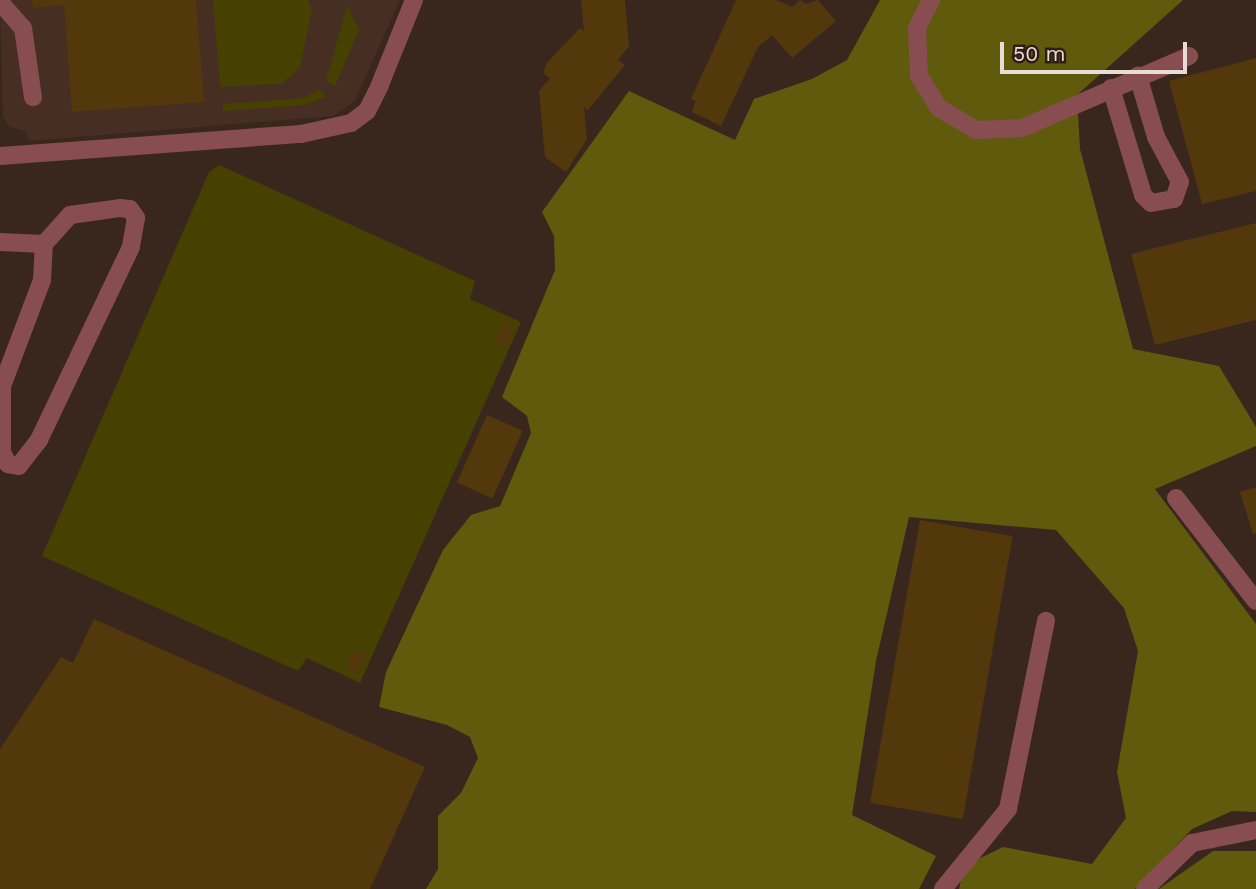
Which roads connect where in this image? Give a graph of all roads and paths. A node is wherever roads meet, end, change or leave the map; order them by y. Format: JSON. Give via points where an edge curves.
{"nodes":[{"id":1,"x":414,"y":0,"type":"edge"},
{"id":2,"x":931,"y":0,"type":"edge"},
{"id":3,"x":0,"y":2,"type":"edge"},
{"id":4,"x":1189,"y":56,"type":"dead end"},
{"id":5,"x":1138,"y":76,"type":"junction"},
{"id":6,"x":1111,"y":88,"type":"junction"},
{"id":7,"x":33,"y":97,"type":"dead end"},
{"id":8,"x":0,"y":156,"type":"edge"},
{"id":9,"x":0,"y":242,"type":"edge"},
{"id":10,"x":44,"y":244,"type":"junction"},
{"id":11,"x":1176,"y":498,"type":"dead end"},
{"id":12,"x":1256,"y":601,"type":"edge"},
{"id":13,"x":1046,"y":621,"type":"dead end"},
{"id":14,"x":1256,"y":830,"type":"edge"},
{"id":15,"x":943,"y":889,"type":"edge"},
{"id":16,"x":1145,"y":889,"type":"edge"}],
"edges":[{"from":1,"to":8,"type":"street","via":[[379,87],[366,111],[351,123],[300,134]]},
{"from":2,"to":6,"type":"street","via":[[917,27],[919,76],[939,108],[957,121],[976,130],[1022,128]]},
{"from":3,"to":7,"type":"street","via":[[23,28]]},
{"from":4,"to":5,"type":"street"},
{"from":5,"to":6,"type":"street"},
{"from":5,"to":6,"type":"street","via":[[1156,137],[1180,182],[1174,200],[1151,203],[1143,195]]},
{"from":9,"to":10,"type":"street"},
{"from":10,"to":10,"type":"street","via":[[42,280],[2,386],[2,452],[8,464],[19,466],[39,440],[131,247],[136,218],[130,209],[120,208],[69,215]]},
{"from":11,"to":12,"type":"street"},
{"from":13,"to":15,"type":"street","via":[[1008,809]]},
{"from":14,"to":16,"type":"street","via":[[1192,843]]}]}
